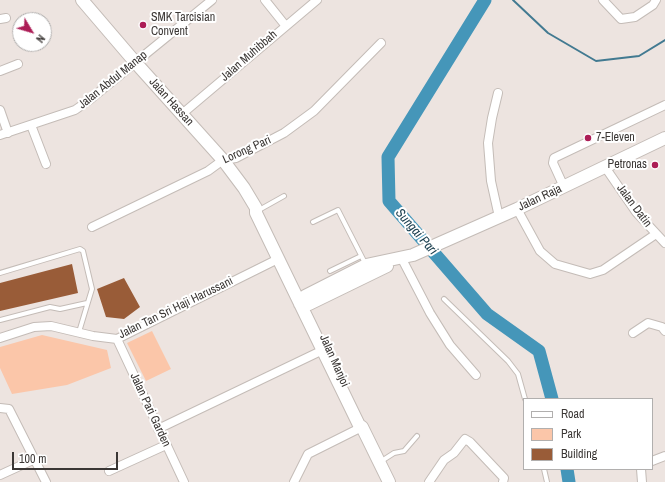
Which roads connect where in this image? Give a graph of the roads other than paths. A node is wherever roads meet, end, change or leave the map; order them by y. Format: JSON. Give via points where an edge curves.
{"nodes":[{"id":1,"x":82,"y":0,"type":"edge"},
{"id":2,"x":212,"y":0,"type":"edge"},
{"id":3,"x":265,"y":0,"type":"edge"},
{"id":4,"x":317,"y":0,"type":"edge"},
{"id":5,"x":603,"y":0,"type":"edge"},
{"id":6,"x":656,"y":0,"type":"edge"},
{"id":7,"x":285,"y":25,"type":"junction"},
{"id":8,"x":381,"y":43,"type":"dead end"},
{"id":9,"x":135,"y":62,"type":"junction"},
{"id":10,"x":18,"y":64,"type":"dead end"},
{"id":11,"x":0,"y":71,"type":"edge"},
{"id":12,"x":498,"y":93,"type":"dead end"},
{"id":13,"x":665,"y":105,"type":"edge"},
{"id":14,"x":0,"y":110,"type":"edge"},
{"id":15,"x":182,"y":114,"type":"junction"},
{"id":16,"x":31,"y":125,"type":"junction"},
{"id":17,"x":4,"y":134,"type":"edge"},
{"id":18,"x":665,"y":138,"type":"edge"},
{"id":19,"x":223,"y":160,"type":"junction"},
{"id":20,"x":46,"y":164,"type":"dead end"},
{"id":21,"x":605,"y":167,"type":"junction"},
{"id":22,"x":564,"y":187,"type":"junction"},
{"id":23,"x":284,"y":196,"type":"dead end"},
{"id":24,"x":258,"y":209,"type":"junction"},
{"id":25,"x":517,"y":209,"type":"junction"},
{"id":26,"x":499,"y":217,"type":"junction"},
{"id":27,"x":313,"y":222,"type":"dead end"},
{"id":28,"x":92,"y":227,"type":"dead end"},
{"id":29,"x":656,"y":234,"type":"junction"},
{"id":30,"x":665,"y":243,"type":"edge"},
{"id":31,"x":281,"y":257,"type":"junction"},
{"id":32,"x":408,"y":258,"type":"junction"},
{"id":33,"x":363,"y":260,"type":"junction"},
{"id":34,"x":330,"y":271,"type":"dead end"},
{"id":35,"x":0,"y":273,"type":"edge"},
{"id":36,"x":444,"y":299,"type":"dead end"},
{"id":37,"x":305,"y":301,"type":"junction"},
{"id":38,"x":87,"y":303,"type":"junction"},
{"id":39,"x":0,"y":320,"type":"edge"},
{"id":40,"x":665,"y":331,"type":"edge"},
{"id":41,"x":79,"y":332,"type":"junction"},
{"id":42,"x":633,"y":333,"type":"dead end"},
{"id":43,"x":0,"y":338,"type":"edge"},
{"id":44,"x":117,"y":339,"type":"junction"},
{"id":45,"x":323,"y":350,"type":"junction"},
{"id":46,"x":476,"y":375,"type":"dead end"},
{"id":47,"x":525,"y":398,"type":"edge"},
{"id":48,"x":0,"y":408,"type":"edge"},
{"id":49,"x":362,"y":427,"type":"junction"},
{"id":50,"x":158,"y":429,"type":"junction"},
{"id":51,"x":417,"y":436,"type":"dead end"},
{"id":52,"x":166,"y":445,"type":"junction"},
{"id":53,"x":665,"y":456,"type":"edge"},
{"id":54,"x":35,"y":459,"type":"junction"},
{"id":55,"x":653,"y":460,"type":"edge"},
{"id":56,"x":380,"y":462,"type":"junction"},
{"id":57,"x":544,"y":470,"type":"edge"},
{"id":58,"x":641,"y":470,"type":"edge"},
{"id":59,"x":109,"y":471,"type":"dead end"},
{"id":60,"x":0,"y":475,"type":"edge"},
{"id":61,"x":0,"y":479,"type":"edge"},
{"id":62,"x":2,"y":482,"type":"edge"},
{"id":63,"x":46,"y":482,"type":"edge"},
{"id":64,"x":184,"y":482,"type":"edge"},
{"id":65,"x":294,"y":482,"type":"edge"},
{"id":66,"x":390,"y":482,"type":"edge"},
{"id":67,"x":429,"y":482,"type":"edge"},
{"id":68,"x":503,"y":482,"type":"edge"},
{"id":69,"x":547,"y":482,"type":"edge"},
{"id":70,"x":642,"y":482,"type":"edge"}],
"edges":[{"from":1,"to":9,"type":"street","name":"Jalan Hassan"},
{"from":2,"to":9,"type":"street","name":"Jalan Abdul Manap"},
{"from":3,"to":7,"type":"street"},
{"from":4,"to":7,"type":"street","name":"Jalan Muhibbah"},
{"from":5,"to":6,"type":"street","via":[[621,18],[635,17]]},
{"from":7,"to":15,"type":"street","name":"Jalan Muhibbah"},
{"from":8,"to":19,"type":"street","name":"Lorong Pari","via":[[314,111],[284,133],[236,158]]},
{"from":9,"to":15,"type":"street","name":"Jalan Hassan"},
{"from":9,"to":16,"type":"street","name":"Jalan Abdul Manap","via":[[75,110]]},
{"from":10,"to":11,"type":"street"},
{"from":12,"to":26,"type":"street","via":[[488,143],[491,181]]},
{"from":13,"to":22,"type":"street","via":[[554,158],[553,163]]},
{"from":14,"to":17,"type":"street"},
{"from":15,"to":19,"type":"street","name":"Jalan Hassan"},
{"from":16,"to":17,"type":"street","name":"Jalan Abdul Manap"},
{"from":16,"to":20,"type":"street"},
{"from":18,"to":21,"type":"street","name":"Jalan Raja"},
{"from":19,"to":24,"type":"street","name":"Jalan Hassan"},
{"from":19,"to":28,"type":"street","name":"Lorong Pari","via":[[208,171]]},
{"from":21,"to":22,"type":"street","name":"Jalan Raja"},
{"from":21,"to":29,"type":"street","name":"Jalan Datin","via":[[636,212]]},
{"from":22,"to":25,"type":"street","name":"Jalan Raja"},
{"from":23,"to":24,"type":"lane"},
{"from":24,"to":31,"type":"street","name":"Jalan Hassan","via":[[256,213]]},
{"from":25,"to":26,"type":"street","name":"Jalan Raja"},
{"from":25,"to":29,"type":"street","via":[[540,251],[555,264],[590,274],[603,270]]},
{"from":26,"to":32,"type":"street","name":"Jalan Raja"},
{"from":27,"to":33,"type":"lane","via":[[338,210]]},
{"from":29,"to":30,"type":"street","name":"Jalan Datin"},
{"from":31,"to":37,"type":"street","name":"Jalan Hassan"},
{"from":31,"to":44,"type":"street","name":"Jalan Tan Sri Haji Harussani"},
{"from":32,"to":33,"type":"street","name":"Jalan Raja"},
{"from":32,"to":37,"type":"street","name":"Jalan Raja"},
{"from":32,"to":46,"type":"street","via":[[430,313],[450,345]]},
{"from":33,"to":34,"type":"lane"},
{"from":33,"to":37,"type":"street","name":"Jalan Raja"},
{"from":35,"to":38,"type":"lane","via":[[82,250],[92,289]]},
{"from":36,"to":47,"type":"lane","via":[[508,361],[518,374]]},
{"from":37,"to":45,"type":"street","name":"Jalan Manjoi"},
{"from":37,"to":49,"type":"street","name":"Jalan Manjoi"},
{"from":38,"to":39,"type":"lane","via":[[60,310],[50,307]]},
{"from":38,"to":41,"type":"lane"},
{"from":40,"to":42,"type":"street","via":[[662,327],[648,323]]},
{"from":41,"to":43,"type":"street","name":"Jalan Tan Sri Haji Harussani","via":[[51,326],[34,327]]},
{"from":41,"to":44,"type":"street","name":"Jalan Tan Sri Haji Harussani"},
{"from":44,"to":50,"type":"street","name":"Jalan Pari Garden"},
{"from":45,"to":49,"type":"street","name":"Jalan Manjoi","via":[[358,424]]},
{"from":45,"to":50,"type":"street"},
{"from":48,"to":54,"type":"street","via":[[9,409]]},
{"from":49,"to":56,"type":"street","name":"Jalan Manjoi"},
{"from":49,"to":65,"type":"street","via":[[308,454]]},
{"from":50,"to":52,"type":"street","name":"Jalan Pari Garden"},
{"from":51,"to":56,"type":"lane","via":[[404,451],[394,453]]},
{"from":52,"to":59,"type":"street"},
{"from":52,"to":64,"type":"street","name":"Jalan Pari Garden"},
{"from":53,"to":55,"type":"street"},
{"from":54,"to":60,"type":"street"},
{"from":54,"to":63,"type":"street"},
{"from":56,"to":66,"type":"street","name":"Jalan Manjoi"},
{"from":57,"to":69,"type":"lane"},
{"from":58,"to":70,"type":"street"},
{"from":61,"to":62,"type":"street"},
{"from":67,"to":68,"type":"street","via":[[444,460],[454,453],[465,439],[504,478]]}]}
